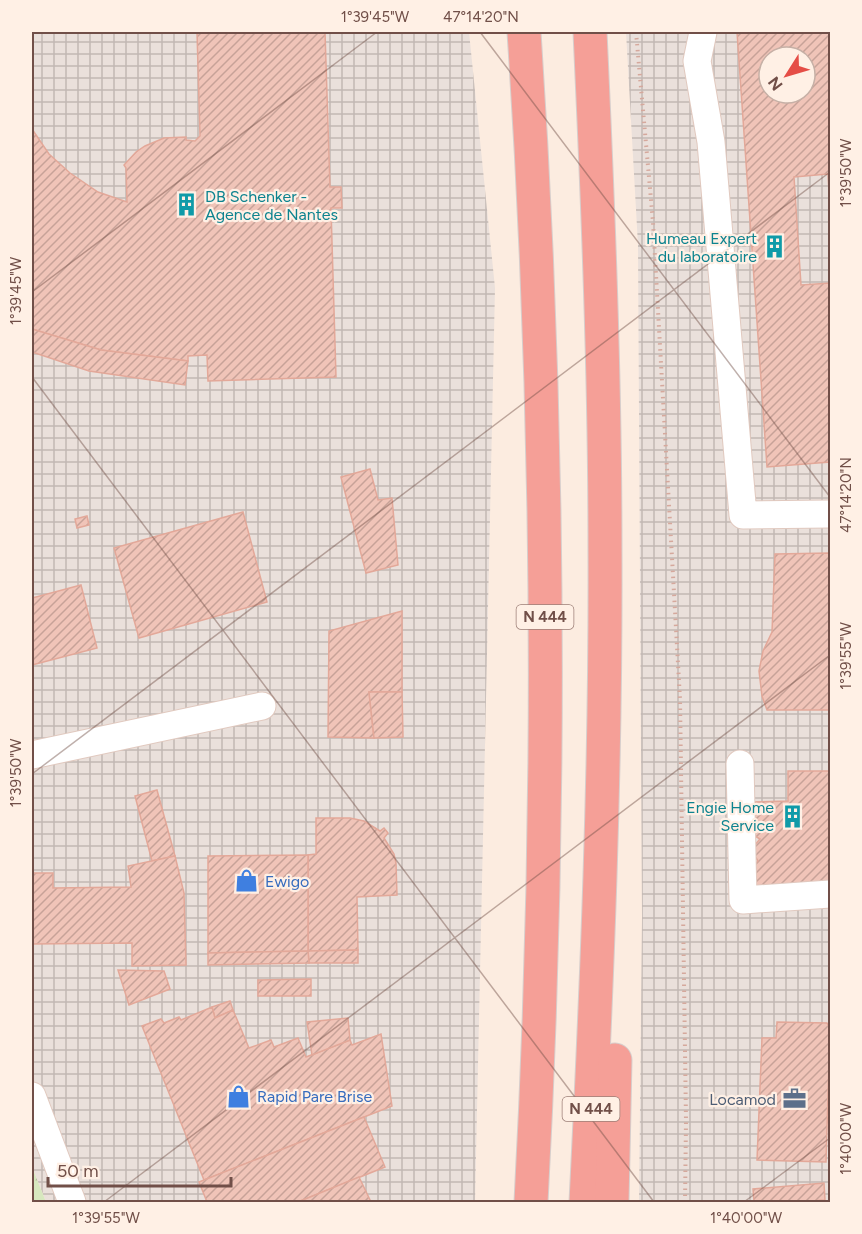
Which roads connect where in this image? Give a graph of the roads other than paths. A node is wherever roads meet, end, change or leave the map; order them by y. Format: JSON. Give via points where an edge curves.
{"nodes":[{"id":1,"x":524,"y":32,"type":"edge"},
{"id":2,"x":590,"y":32,"type":"edge"},
{"id":3,"x":703,"y":32,"type":"edge"},
{"id":4,"x":831,"y":514,"type":"edge"},
{"id":5,"x":262,"y":706,"type":"dead end"},
{"id":6,"x":32,"y":755,"type":"edge"},
{"id":7,"x":740,"y":764,"type":"dead end"},
{"id":8,"x":831,"y":894,"type":"edge"},
{"id":9,"x":596,"y":1016,"type":"junction"},
{"id":10,"x":32,"y":1096,"type":"edge"},
{"id":11,"x":72,"y":1203,"type":"edge"},
{"id":12,"x":531,"y":1203,"type":"edge"},
{"id":13,"x":586,"y":1203,"type":"edge"},
{"id":14,"x":612,"y":1203,"type":"edge"}],
"edges":[{"from":1,"to":12,"type":"highway","number":"N 444","via":[[536,255],[545,588],[543,884]]},
{"from":2,"to":9,"type":"highway","number":"N 444","via":[[601,299],[605,548]]},
{"from":3,"to":4,"type":"street","via":[[697,61],[711,142],[743,515]]},
{"from":5,"to":6,"type":"street"},
{"from":7,"to":8,"type":"street","via":[[742,900]]},
{"from":9,"to":13,"type":"highway","number":"N 444"},
{"from":9,"to":14,"type":"highway","via":[[615,1050]]},
{"from":10,"to":11,"type":"street"}]}
